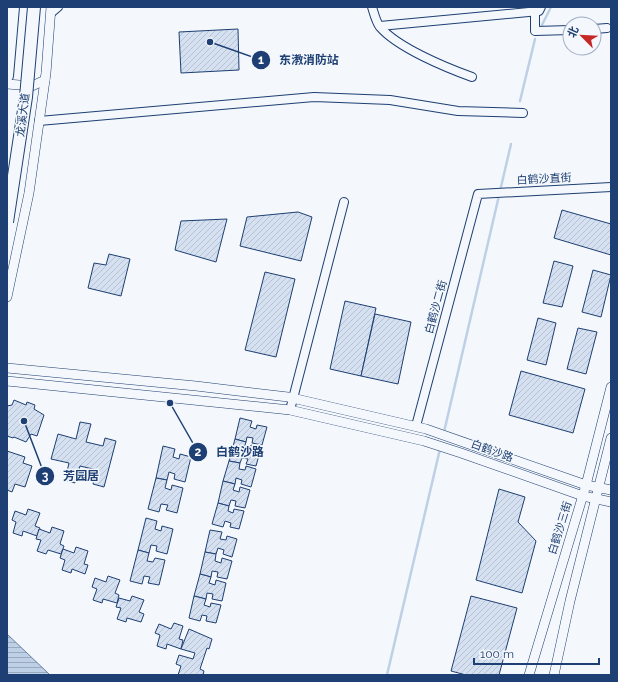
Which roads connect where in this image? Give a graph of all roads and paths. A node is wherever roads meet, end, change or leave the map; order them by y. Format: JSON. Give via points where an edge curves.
{"nodes":[{"id":1,"x":13,"y":7,"type":"edge"},
{"id":2,"x":34,"y":7,"type":"edge"},
{"id":3,"x":58,"y":7,"type":"edge"},
{"id":4,"x":372,"y":7,"type":"edge"},
{"id":5,"x":538,"y":9,"type":"edge"},
{"id":6,"x":51,"y":10,"type":"edge"},
{"id":7,"x":380,"y":26,"type":"junction"},
{"id":8,"x":602,"y":28,"type":"edge"},
{"id":9,"x":607,"y":28,"type":"dead end"},
{"id":10,"x":562,"y":30,"type":"edge"},
{"id":11,"x":7,"y":76,"type":"edge"},
{"id":12,"x":472,"y":77,"type":"dead end"},
{"id":13,"x":45,"y":80,"type":"junction"},
{"id":14,"x":7,"y":84,"type":"edge"},
{"id":15,"x":523,"y":113,"type":"dead end"},
{"id":16,"x":39,"y":121,"type":"junction"},
{"id":17,"x":611,"y":186,"type":"edge"},
{"id":18,"x":478,"y":194,"type":"joint"},
{"id":19,"x":344,"y":202,"type":"dead end"},
{"id":20,"x":7,"y":222,"type":"edge"},
{"id":21,"x":7,"y":297,"type":"edge"},
{"id":22,"x":7,"y":368,"type":"edge"},
{"id":23,"x":25,"y":370,"type":"junction"},
{"id":24,"x":8,"y":380,"type":"edge"},
{"id":25,"x":611,"y":386,"type":"edge"},
{"id":26,"x":293,"y":398,"type":"junction"},
{"id":27,"x":290,"y":410,"type":"junction"},
{"id":28,"x":416,"y":426,"type":"junction"},
{"id":29,"x":611,"y":438,"type":"edge"},
{"id":30,"x":586,"y":485,"type":"junction"},
{"id":31,"x":598,"y":488,"type":"junction"},
{"id":32,"x":611,"y":490,"type":"edge"},
{"id":33,"x":582,"y":496,"type":"junction"},
{"id":34,"x":595,"y":499,"type":"junction"},
{"id":35,"x":611,"y":502,"type":"edge"},
{"id":36,"x":529,"y":675,"type":"edge"},
{"id":37,"x":554,"y":675,"type":"edge"}],
"edges":[{"from":1,"to":11,"type":"main road"},
{"from":2,"to":20,"type":"main road","name":"龙溪大道","bridge":true,"via":[[24,112]]},
{"from":3,"to":6,"type":"street"},
{"from":4,"to":7,"type":"street"},
{"from":5,"to":7,"type":"street"},
{"from":5,"to":10,"type":"street","via":[[535,31]]},
{"from":6,"to":13,"type":"street"},
{"from":7,"to":12,"type":"street","via":[[404,46]]},
{"from":8,"to":9,"type":"street"},
{"from":13,"to":14,"type":"street","via":[[32,86]]},
{"from":13,"to":16,"type":"street"},
{"from":15,"to":16,"type":"street","via":[[458,112],[390,100],[314,97]]},
{"from":16,"to":21,"type":"street","via":[[25,213]]},
{"from":17,"to":18,"type":"street","name":"白鹤沙直街"},
{"from":18,"to":28,"type":"street","name":"白鹤沙二街"},
{"from":19,"to":26,"type":"street"},
{"from":22,"to":23,"type":"street","name":"白鹤沙路"},
{"from":23,"to":24,"type":"street"},
{"from":23,"to":26,"type":"street","name":"白鹤沙路"},
{"from":24,"to":27,"type":"street","name":"白鹤沙路"},
{"from":25,"to":30,"type":"street","name":"白鹤沙三街"},
{"from":26,"to":27,"type":"street"},
{"from":26,"to":28,"type":"street","name":"白鹤沙路"},
{"from":27,"to":33,"type":"street","name":"白鹤沙路","via":[[424,441]]},
{"from":28,"to":30,"type":"street","name":"白鹤沙路"},
{"from":29,"to":31,"type":"street"},
{"from":30,"to":31,"type":"street","name":"白鹤沙路"},
{"from":30,"to":33,"type":"street","name":"白鹤沙三街"},
{"from":31,"to":32,"type":"street","name":"白鹤沙路"},
{"from":31,"to":34,"type":"street"},
{"from":33,"to":34,"type":"street","name":"白鹤沙路"},
{"from":33,"to":36,"type":"street","name":"白鹤沙三街"},
{"from":34,"to":35,"type":"street","name":"白鹤沙路"},
{"from":34,"to":37,"type":"street"}]}
